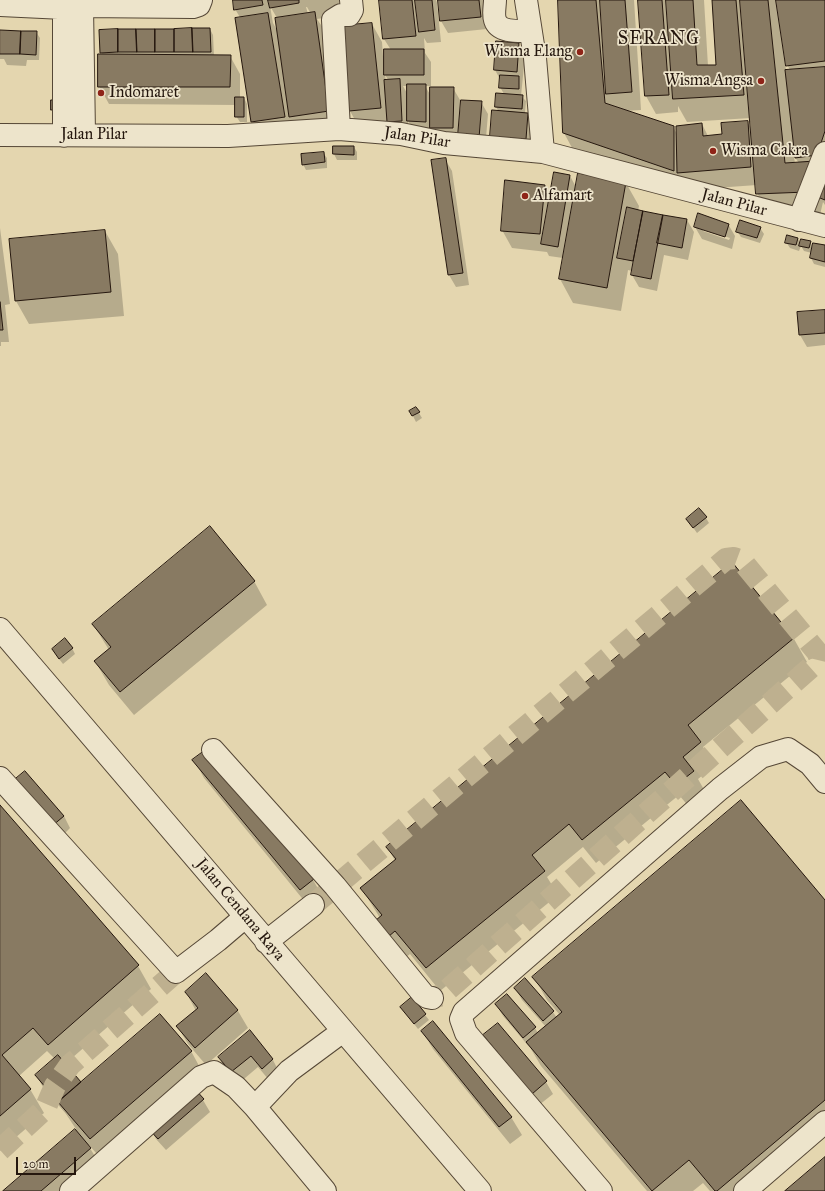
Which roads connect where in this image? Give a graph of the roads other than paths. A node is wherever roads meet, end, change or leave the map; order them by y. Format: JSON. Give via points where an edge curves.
{"nodes":[{"id":1,"x":201,"y":0,"type":"edge"},
{"id":2,"x":351,"y":0,"type":"edge"},
{"id":3,"x":494,"y":0,"type":"edge"},
{"id":4,"x":526,"y":0,"type":"edge"},
{"id":5,"x":73,"y":4,"type":"edge"},
{"id":6,"x":0,"y":5,"type":"edge"},
{"id":7,"x":530,"y":31,"type":"junction"},
{"id":8,"x":339,"y":129,"type":"junction"},
{"id":9,"x":0,"y":135,"type":"edge"},
{"id":10,"x":74,"y":135,"type":"junction"},
{"id":11,"x":543,"y":152,"type":"junction"},
{"id":12,"x":825,"y":153,"type":"edge"},
{"id":13,"x":799,"y":220,"type":"junction"},
{"id":14,"x":825,"y":226,"type":"edge"},
{"id":15,"x":0,"y":629,"type":"edge"},
{"id":16,"x":213,"y":750,"type":"dead end"},
{"id":17,"x":0,"y":778,"type":"edge"},
{"id":18,"x":825,"y":782,"type":"edge"},
{"id":19,"x":313,"y":905,"type":"tunnel mouth"},
{"id":20,"x":245,"y":917,"type":"junction"},
{"id":21,"x":266,"y":942,"type":"junction"},
{"id":22,"x":432,"y":998,"type":"dead end"},
{"id":23,"x":343,"y":1031,"type":"junction"},
{"id":24,"x":255,"y":1106,"type":"junction"},
{"id":25,"x":825,"y":1122,"type":"edge"},
{"id":26,"x":71,"y":1191,"type":"edge"},
{"id":27,"x":325,"y":1191,"type":"edge"},
{"id":28,"x":480,"y":1191,"type":"edge"},
{"id":29,"x":601,"y":1191,"type":"edge"},
{"id":30,"x":744,"y":1191,"type":"edge"}],
"edges":[{"from":1,"to":5,"type":"street","via":[[199,5],[193,7]]},
{"from":2,"to":8,"type":"street","via":[[352,10],[349,14],[332,20]]},
{"from":3,"to":7,"type":"street","via":[[494,19],[498,24],[509,30]]},
{"from":4,"to":7,"type":"street"},
{"from":5,"to":6,"type":"street"},
{"from":5,"to":10,"type":"street"},
{"from":7,"to":11,"type":"street","via":[[535,58]]},
{"from":8,"to":10,"type":"street","name":"Jalan Pilar","via":[[228,136]]},
{"from":8,"to":11,"type":"street","name":"Jalan Pilar","via":[[401,134],[459,145]]},
{"from":9,"to":10,"type":"street","name":"Jalan Pilar"},
{"from":11,"to":13,"type":"street","name":"Jalan Pilar"},
{"from":12,"to":13,"type":"street"},
{"from":13,"to":14,"type":"street","name":"Jalan Pilar"},
{"from":15,"to":20,"type":"street","name":"Jalan Cendana Raya"},
{"from":16,"to":22,"type":"street","via":[[335,886],[423,994]]},
{"from":17,"to":20,"type":"street","via":[[176,972]]},
{"from":18,"to":29,"type":"street","via":[[810,764],[788,749],[761,757],[720,789],[464,1012],[461,1019],[466,1033]]},
{"from":19,"to":21,"type":"street"},
{"from":20,"to":21,"type":"street","name":"Jalan Cendana Raya"},
{"from":21,"to":23,"type":"street","name":"Jalan Cendana Raya"},
{"from":23,"to":24,"type":"street","via":[[289,1071]]},
{"from":23,"to":28,"type":"street","name":"Jalan Cendana Raya"},
{"from":24,"to":26,"type":"street","via":[[236,1087],[214,1072],[201,1077]]},
{"from":24,"to":27,"type":"street"},
{"from":25,"to":30,"type":"street"}]}
